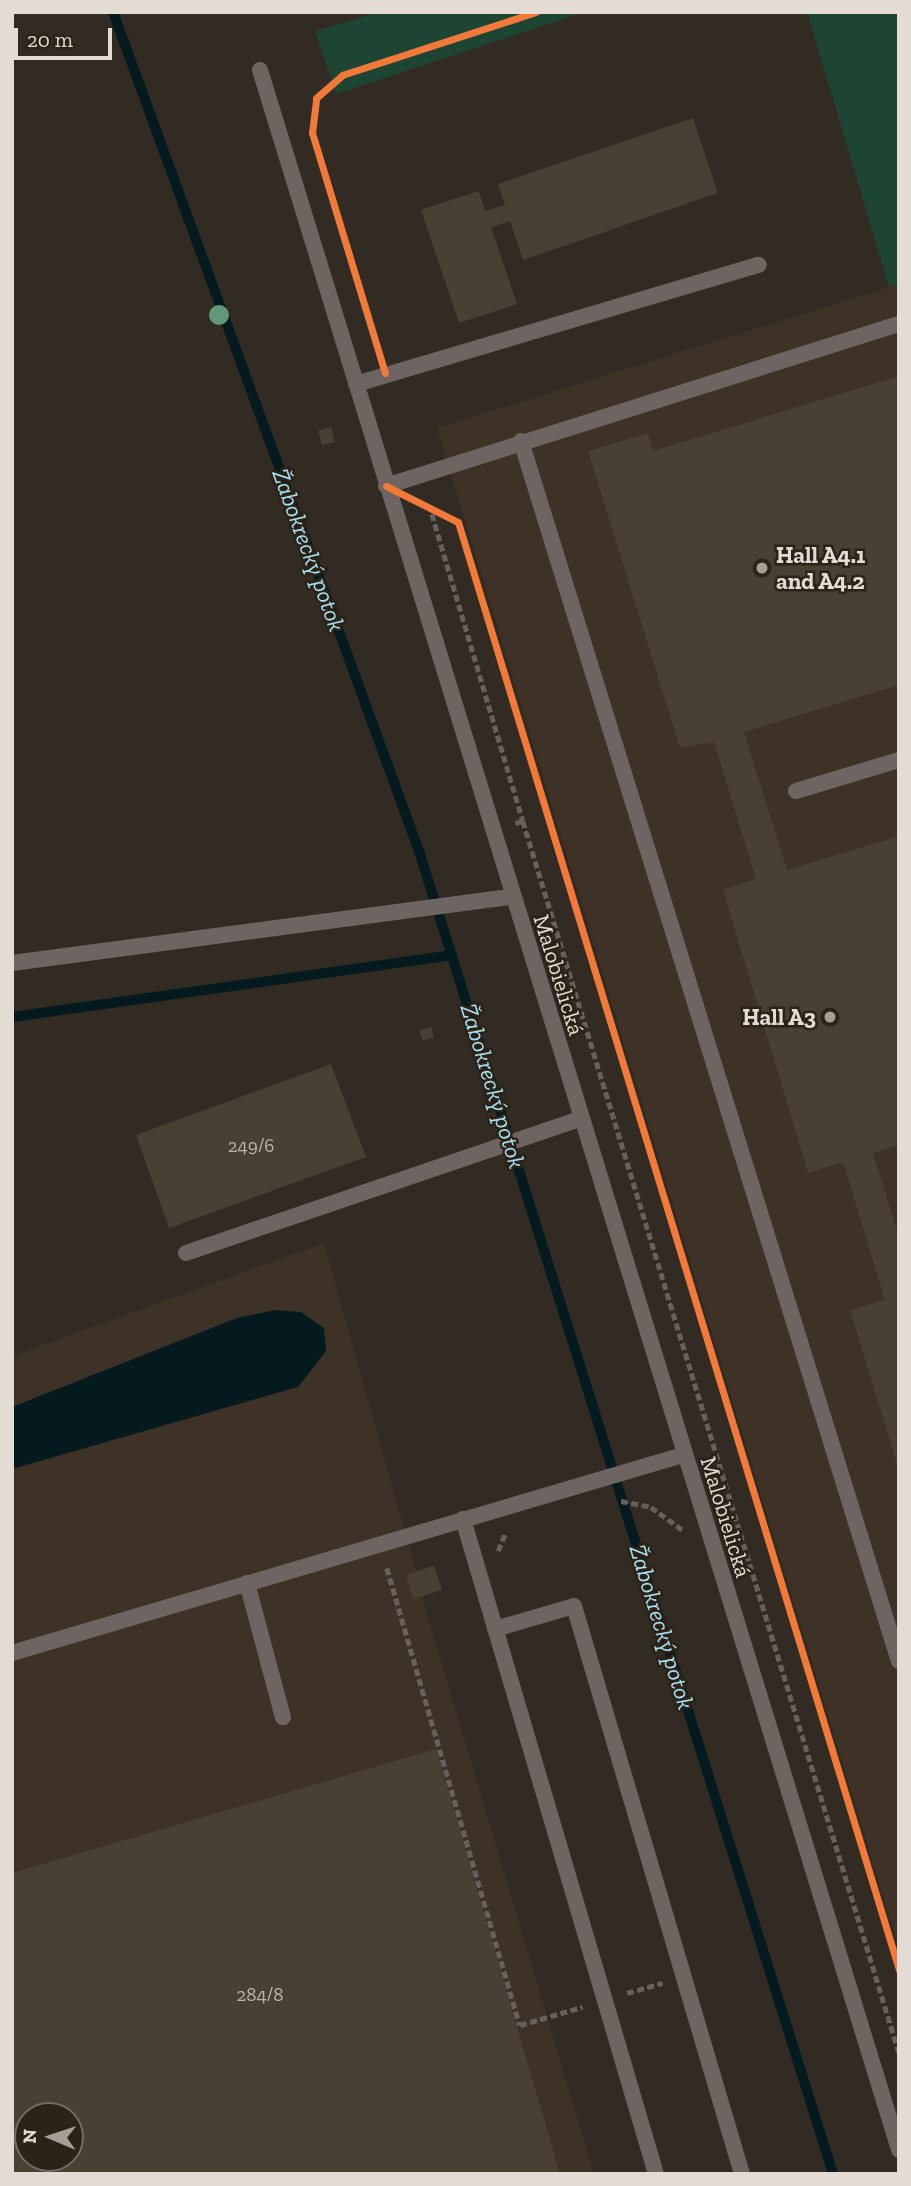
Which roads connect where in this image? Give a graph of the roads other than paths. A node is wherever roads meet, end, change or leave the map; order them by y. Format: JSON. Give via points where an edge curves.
{"nodes":[{"id":1,"x":260,"y":70,"type":"dead end"},
{"id":2,"x":758,"y":265,"type":"dead end"},
{"id":3,"x":899,"y":324,"type":"edge"},
{"id":4,"x":356,"y":384,"type":"junction"},
{"id":5,"x":521,"y":441,"type":"junction"},
{"id":6,"x":386,"y":486,"type":"junction"},
{"id":7,"x":899,"y":760,"type":"edge"},
{"id":8,"x":796,"y":791,"type":"dead end"},
{"id":9,"x":510,"y":897,"type":"junction"},
{"id":10,"x":12,"y":963,"type":"edge"},
{"id":11,"x":579,"y":1119,"type":"junction"},
{"id":12,"x":186,"y":1253,"type":"dead end"},
{"id":13,"x":683,"y":1455,"type":"junction"},
{"id":14,"x":463,"y":1519,"type":"junction"},
{"id":15,"x":247,"y":1583,"type":"junction"},
{"id":16,"x":495,"y":1629,"type":"junction"},
{"id":17,"x":12,"y":1653,"type":"edge"},
{"id":18,"x":899,"y":1661,"type":"edge"},
{"id":19,"x":284,"y":1717,"type":"dead end"},
{"id":20,"x":899,"y":2150,"type":"edge"},
{"id":21,"x":656,"y":2174,"type":"edge"},
{"id":22,"x":742,"y":2174,"type":"edge"}],
"edges":[{"from":1,"to":4,"type":"lane","name":"Malobielická"},
{"from":2,"to":4,"type":"lane"},
{"from":3,"to":5,"type":"lane"},
{"from":4,"to":6,"type":"lane","name":"Malobielická"},
{"from":5,"to":6,"type":"lane"},
{"from":5,"to":18,"type":"lane"},
{"from":6,"to":9,"type":"lane","name":"Malobielická"},
{"from":7,"to":8,"type":"lane"},
{"from":9,"to":10,"type":"lane","name":"Malobielická"},
{"from":9,"to":11,"type":"lane","name":"Malobielická"},
{"from":11,"to":12,"type":"lane"},
{"from":11,"to":13,"type":"lane","name":"Malobielická"},
{"from":13,"to":14,"type":"lane"},
{"from":13,"to":20,"type":"lane","name":"Malobielická"},
{"from":14,"to":15,"type":"lane"},
{"from":14,"to":16,"type":"lane"},
{"from":15,"to":17,"type":"lane"},
{"from":15,"to":19,"type":"lane"},
{"from":16,"to":21,"type":"lane"},
{"from":16,"to":22,"type":"lane","via":[[574,1606]]}]}
